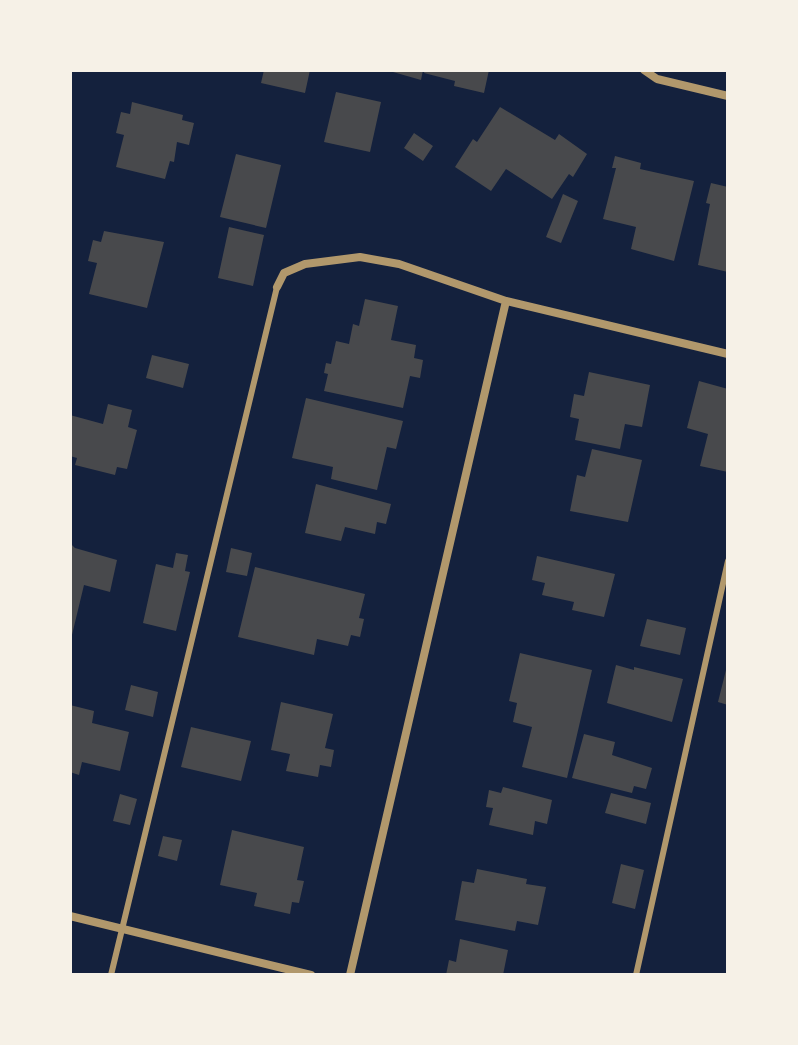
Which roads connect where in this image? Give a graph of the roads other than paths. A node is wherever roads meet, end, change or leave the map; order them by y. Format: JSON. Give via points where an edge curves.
{"nodes":[{"id":1,"x":644,"y":70,"type":"edge"},
{"id":2,"x":728,"y":96,"type":"edge"},
{"id":3,"x":277,"y":287,"type":"joint"},
{"id":4,"x":506,"y":301,"type":"junction"},
{"id":5,"x":728,"y":354,"type":"edge"},
{"id":6,"x":728,"y":561,"type":"edge"},
{"id":7,"x":70,"y":916,"type":"edge"},
{"id":8,"x":123,"y":929,"type":"junction"},
{"id":9,"x":111,"y":975,"type":"edge"},
{"id":10,"x":311,"y":975,"type":"edge"},
{"id":11,"x":350,"y":975,"type":"edge"},
{"id":12,"x":636,"y":975,"type":"edge"}],
"edges":[{"from":1,"to":2,"type":"street","via":[[657,79]]},
{"from":3,"to":4,"type":"street","via":[[284,273],[305,264],[360,257],[399,264]]},
{"from":3,"to":8,"type":"lane"},
{"from":4,"to":5,"type":"street"},
{"from":4,"to":11,"type":"street"},
{"from":6,"to":12,"type":"lane"},
{"from":7,"to":8,"type":"street"},
{"from":8,"to":9,"type":"lane"},
{"from":8,"to":10,"type":"street"}]}
